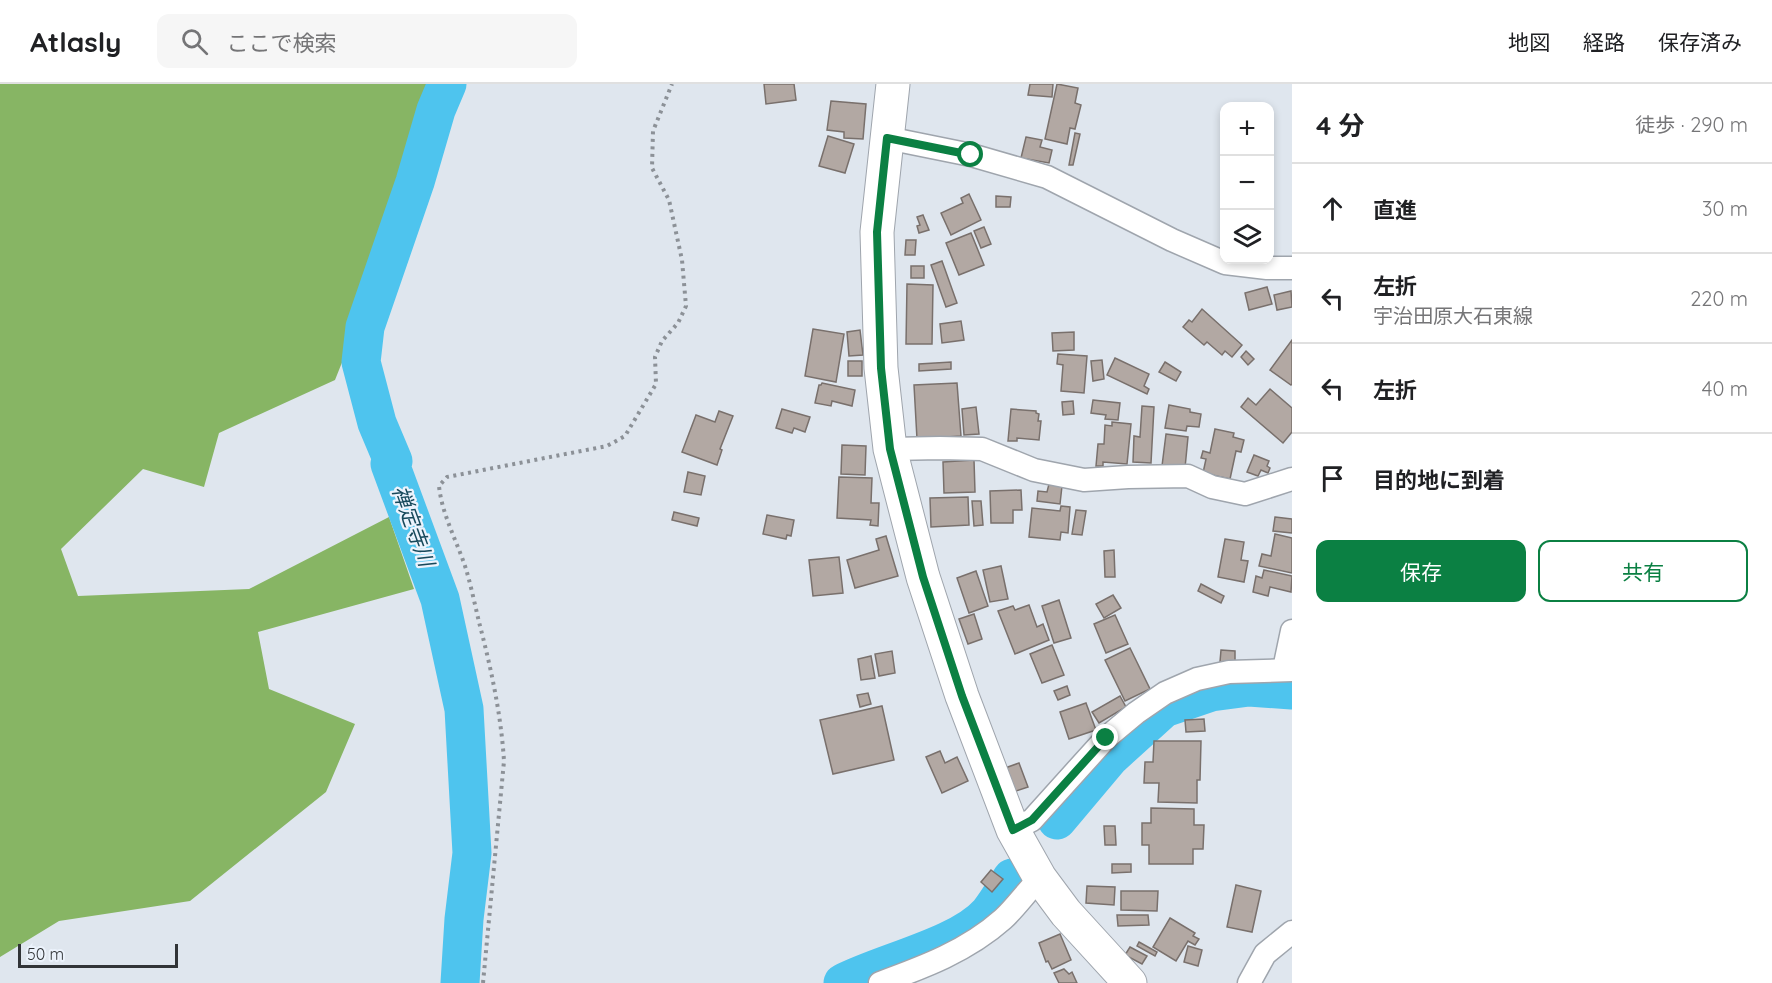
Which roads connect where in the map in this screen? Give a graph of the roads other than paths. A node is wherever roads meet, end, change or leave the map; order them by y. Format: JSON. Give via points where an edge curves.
{"nodes":[{"id":1,"x":893,"y":84,"type":"edge"},
{"id":2,"x":887,"y":138,"type":"junction"},
{"id":3,"x":1292,"y":268,"type":"edge"},
{"id":4,"x":890,"y":449,"type":"junction"},
{"id":5,"x":1292,"y":479,"type":"edge"},
{"id":6,"x":1292,"y":631,"type":"edge"},
{"id":7,"x":1288,"y":670,"type":"edge"},
{"id":8,"x":1013,"y":830,"type":"junction"},
{"id":9,"x":1040,"y":878,"type":"junction"},
{"id":10,"x":1292,"y":932,"type":"edge"},
{"id":11,"x":880,"y":983,"type":"edge"},
{"id":12,"x":1130,"y":983,"type":"edge"},
{"id":13,"x":1249,"y":983,"type":"edge"}],
"edges":[{"from":1,"to":2,"type":"main road"},
{"from":2,"to":3,"type":"street","via":[[971,155],[1047,177],[1225,263]]},
{"from":2,"to":4,"type":"main road","via":[[877,232],[881,368]]},
{"from":4,"to":5,"type":"street","via":[[982,450],[1034,470],[1084,480],[1188,476],[1212,487],[1245,494]]},
{"from":4,"to":8,"type":"main road","via":[[926,588]]},
{"from":6,"to":7,"type":"street"},
{"from":7,"to":8,"type":"street","via":[[1229,672],[1197,679],[1165,693],[1106,738],[1032,820]]},
{"from":8,"to":9,"type":"main road"},
{"from":9,"to":11,"type":"street","via":[[1004,918],[964,949]]},
{"from":9,"to":12,"type":"main road","via":[[1066,913]]},
{"from":10,"to":13,"type":"street","via":[[1264,954]]}]}
